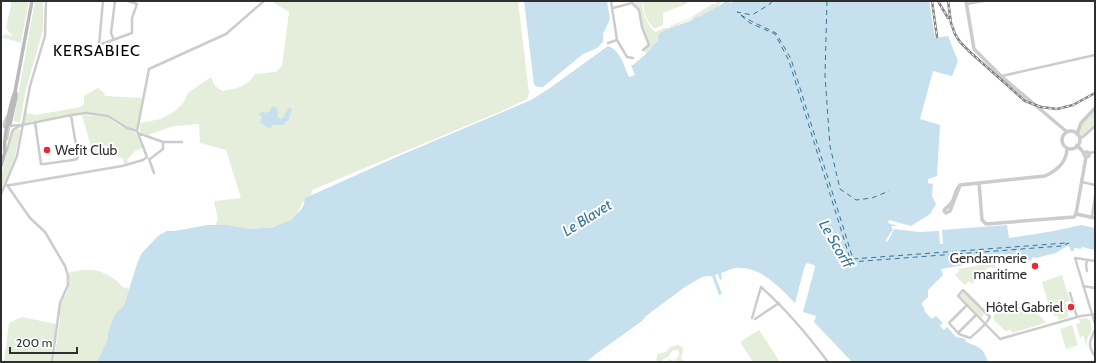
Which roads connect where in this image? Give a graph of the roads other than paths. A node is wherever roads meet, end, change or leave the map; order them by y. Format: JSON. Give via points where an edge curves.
{"nodes":[{"id":1,"x":32,"y":1,"type":"edge"},
{"id":2,"x":46,"y":1,"type":"edge"},
{"id":3,"x":103,"y":1,"type":"edge"},
{"id":4,"x":115,"y":1,"type":"edge"},
{"id":5,"x":128,"y":1,"type":"edge"},
{"id":6,"x":264,"y":1,"type":"edge"},
{"id":7,"x":611,"y":1,"type":"edge"},
{"id":8,"x":983,"y":1,"type":"edge"},
{"id":9,"x":632,"y":2,"type":"edge"},
{"id":10,"x":966,"y":3,"type":"edge"},
{"id":11,"x":613,"y":8,"type":"junction"},
{"id":12,"x":114,"y":40,"type":"junction"},
{"id":13,"x":617,"y":40,"type":"junction"},
{"id":14,"x":608,"y":44,"type":"dead end"},
{"id":15,"x":99,"y":45,"type":"junction"},
{"id":16,"x":643,"y":50,"type":"dead end"},
{"id":17,"x":1095,"y":55,"type":"edge"},
{"id":18,"x":102,"y":56,"type":"dead end"},
{"id":19,"x":634,"y":58,"type":"dead end"},
{"id":20,"x":1001,"y":76,"type":"junction"},
{"id":21,"x":1095,"y":108,"type":"edge"},
{"id":22,"x":71,"y":115,"type":"junction"},
{"id":23,"x":34,"y":122,"type":"junction"},
{"id":24,"x":22,"y":125,"type":"junction"},
{"id":25,"x":5,"y":126,"type":"edge"},
{"id":26,"x":1095,"y":126,"type":"edge"},
{"id":27,"x":14,"y":129,"type":"junction"},
{"id":28,"x":137,"y":132,"type":"junction"},
{"id":29,"x":1067,"y":132,"type":"junction"},
{"id":30,"x":1077,"y":134,"type":"junction"},
{"id":31,"x":1080,"y":138,"type":"junction"},
{"id":32,"x":163,"y":142,"type":"junction"},
{"id":33,"x":182,"y":142,"type":"dead end"},
{"id":34,"x":1077,"y":145,"type":"junction"},
{"id":35,"x":1067,"y":148,"type":"junction"},
{"id":36,"x":1095,"y":152,"type":"edge"},
{"id":37,"x":4,"y":153,"type":"junction"},
{"id":38,"x":1089,"y":153,"type":"joint"},
{"id":39,"x":1085,"y":155,"type":"junction"},
{"id":40,"x":149,"y":158,"type":"junction"},
{"id":41,"x":1,"y":166,"type":"edge"},
{"id":42,"x":154,"y":173,"type":"dead end"},
{"id":43,"x":1082,"y":182,"type":"junction"},
{"id":44,"x":979,"y":183,"type":"junction"},
{"id":45,"x":6,"y":185,"type":"junction"},
{"id":46,"x":960,"y":185,"type":"junction"},
{"id":47,"x":1095,"y":185,"type":"edge"},
{"id":48,"x":1,"y":194,"type":"edge"},
{"id":49,"x":1095,"y":196,"type":"edge"},
{"id":50,"x":1076,"y":214,"type":"junction"},
{"id":51,"x":1093,"y":217,"type":"edge"},
{"id":52,"x":1087,"y":260,"type":"junction"},
{"id":53,"x":1095,"y":261,"type":"edge"},
{"id":54,"x":1087,"y":271,"type":"dead end"},
{"id":55,"x":1083,"y":286,"type":"junction"},
{"id":56,"x":1095,"y":288,"type":"edge"},
{"id":57,"x":1070,"y":293,"type":"dead end"},
{"id":58,"x":779,"y":303,"type":"junction"},
{"id":59,"x":967,"y":305,"type":"junction"},
{"id":60,"x":1095,"y":314,"type":"edge"},
{"id":61,"x":976,"y":315,"type":"junction"},
{"id":62,"x":1091,"y":315,"type":"junction"},
{"id":63,"x":1077,"y":317,"type":"junction"},
{"id":64,"x":986,"y":324,"type":"junction"},
{"id":65,"x":1095,"y":324,"type":"edge"},
{"id":66,"x":1095,"y":330,"type":"edge"},
{"id":67,"x":958,"y":333,"type":"junction"},
{"id":68,"x":1095,"y":356,"type":"edge"},
{"id":69,"x":52,"y":362,"type":"edge"},
{"id":70,"x":828,"y":362,"type":"edge"}],
"edges":[{"from":1,"to":25,"type":"main road","via":[[16,92]]},
{"from":2,"to":24,"type":"street","via":[[44,36]]},
{"from":3,"to":15,"type":"street"},
{"from":4,"to":12,"type":"street","via":[[112,33]]},
{"from":5,"to":12,"type":"street","via":[[137,4],[132,18],[132,33]]},
{"from":6,"to":28,"type":"street","via":[[226,34],[149,69]]},
{"from":7,"to":11,"type":"street"},
{"from":8,"to":10,"type":"street"},
{"from":9,"to":11,"type":"street"},
{"from":9,"to":16,"type":"street","via":[[639,10],[649,45]]},
{"from":10,"to":20,"type":"street","via":[[974,49]]},
{"from":11,"to":13,"type":"street"},
{"from":12,"to":15,"type":"street"},
{"from":13,"to":14,"type":"street"},
{"from":13,"to":19,"type":"street","via":[[627,57]]},
{"from":15,"to":18,"type":"street"},
{"from":17,"to":20,"type":"street"},
{"from":20,"to":29,"type":"street"},
{"from":21,"to":30,"type":"street","via":[[1081,123]]},
{"from":22,"to":23,"type":"street"},
{"from":22,"to":23,"type":"street","via":[[78,157],[73,160],[41,164]]},
{"from":22,"to":28,"type":"street","via":[[86,113],[108,116]]},
{"from":23,"to":24,"type":"street"},
{"from":24,"to":25,"type":"street"},
{"from":24,"to":27,"type":"street"},
{"from":24,"to":45,"type":"street","via":[[17,156]]},
{"from":25,"to":27,"type":"street"},
{"from":25,"to":37,"type":"main road"},
{"from":26,"to":31,"type":"street"},
{"from":27,"to":37,"type":"street"},
{"from":28,"to":32,"type":"street"},
{"from":28,"to":40,"type":"street"},
{"from":29,"to":30,"type":"street"},
{"from":29,"to":35,"type":"street","via":[[1062,141]]},
{"from":30,"to":31,"type":"street"},
{"from":31,"to":34,"type":"street"},
{"from":32,"to":33,"type":"street"},
{"from":32,"to":40,"type":"street","via":[[163,149]]},
{"from":34,"to":35,"type":"street"},
{"from":34,"to":39,"type":"street"},
{"from":35,"to":44,"type":"street","via":[[1064,162],[1045,176]]},
{"from":36,"to":38,"type":"street"},
{"from":37,"to":41,"type":"main road"},
{"from":38,"to":39,"type":"street","via":[[1088,156]]},
{"from":39,"to":43,"type":"street"},
{"from":40,"to":42,"type":"street"},
{"from":40,"to":45,"type":"street","via":[[122,166]]},
{"from":43,"to":47,"type":"street"},
{"from":43,"to":50,"type":"street"},
{"from":44,"to":46,"type":"street"},
{"from":44,"to":50,"type":"street","via":[[982,220],[986,224],[1074,217]]},
{"from":45,"to":48,"type":"street"},
{"from":45,"to":69,"type":"street","via":[[30,218],[45,232],[68,276],[68,285],[60,303]]},
{"from":46,"to":46,"type":"street","via":[[952,204],[945,209],[946,213],[950,211]]},
{"from":49,"to":51,"type":"street"},
{"from":50,"to":51,"type":"street"},
{"from":52,"to":53,"type":"street"},
{"from":52,"to":54,"type":"street"},
{"from":52,"to":55,"type":"street","via":[[1075,258]]},
{"from":55,"to":56,"type":"street"},
{"from":55,"to":62,"type":"street"},
{"from":57,"to":63,"type":"street"},
{"from":58,"to":58,"type":"street","via":[[761,287],[753,319]]},
{"from":58,"to":70,"type":"street"},
{"from":59,"to":61,"type":"street"},
{"from":59,"to":64,"type":"street","via":[[958,296],[963,290],[990,317]]},
{"from":59,"to":67,"type":"street","via":[[949,322]]},
{"from":60,"to":62,"type":"street"},
{"from":61,"to":64,"type":"street"},
{"from":61,"to":67,"type":"street"},
{"from":62,"to":63,"type":"street"},
{"from":62,"to":65,"type":"street"},
{"from":63,"to":64,"type":"street","via":[[1000,339]]},
{"from":64,"to":67,"type":"street","via":[[970,338]]},
{"from":66,"to":68,"type":"street","via":[[1089,342]]}]}
